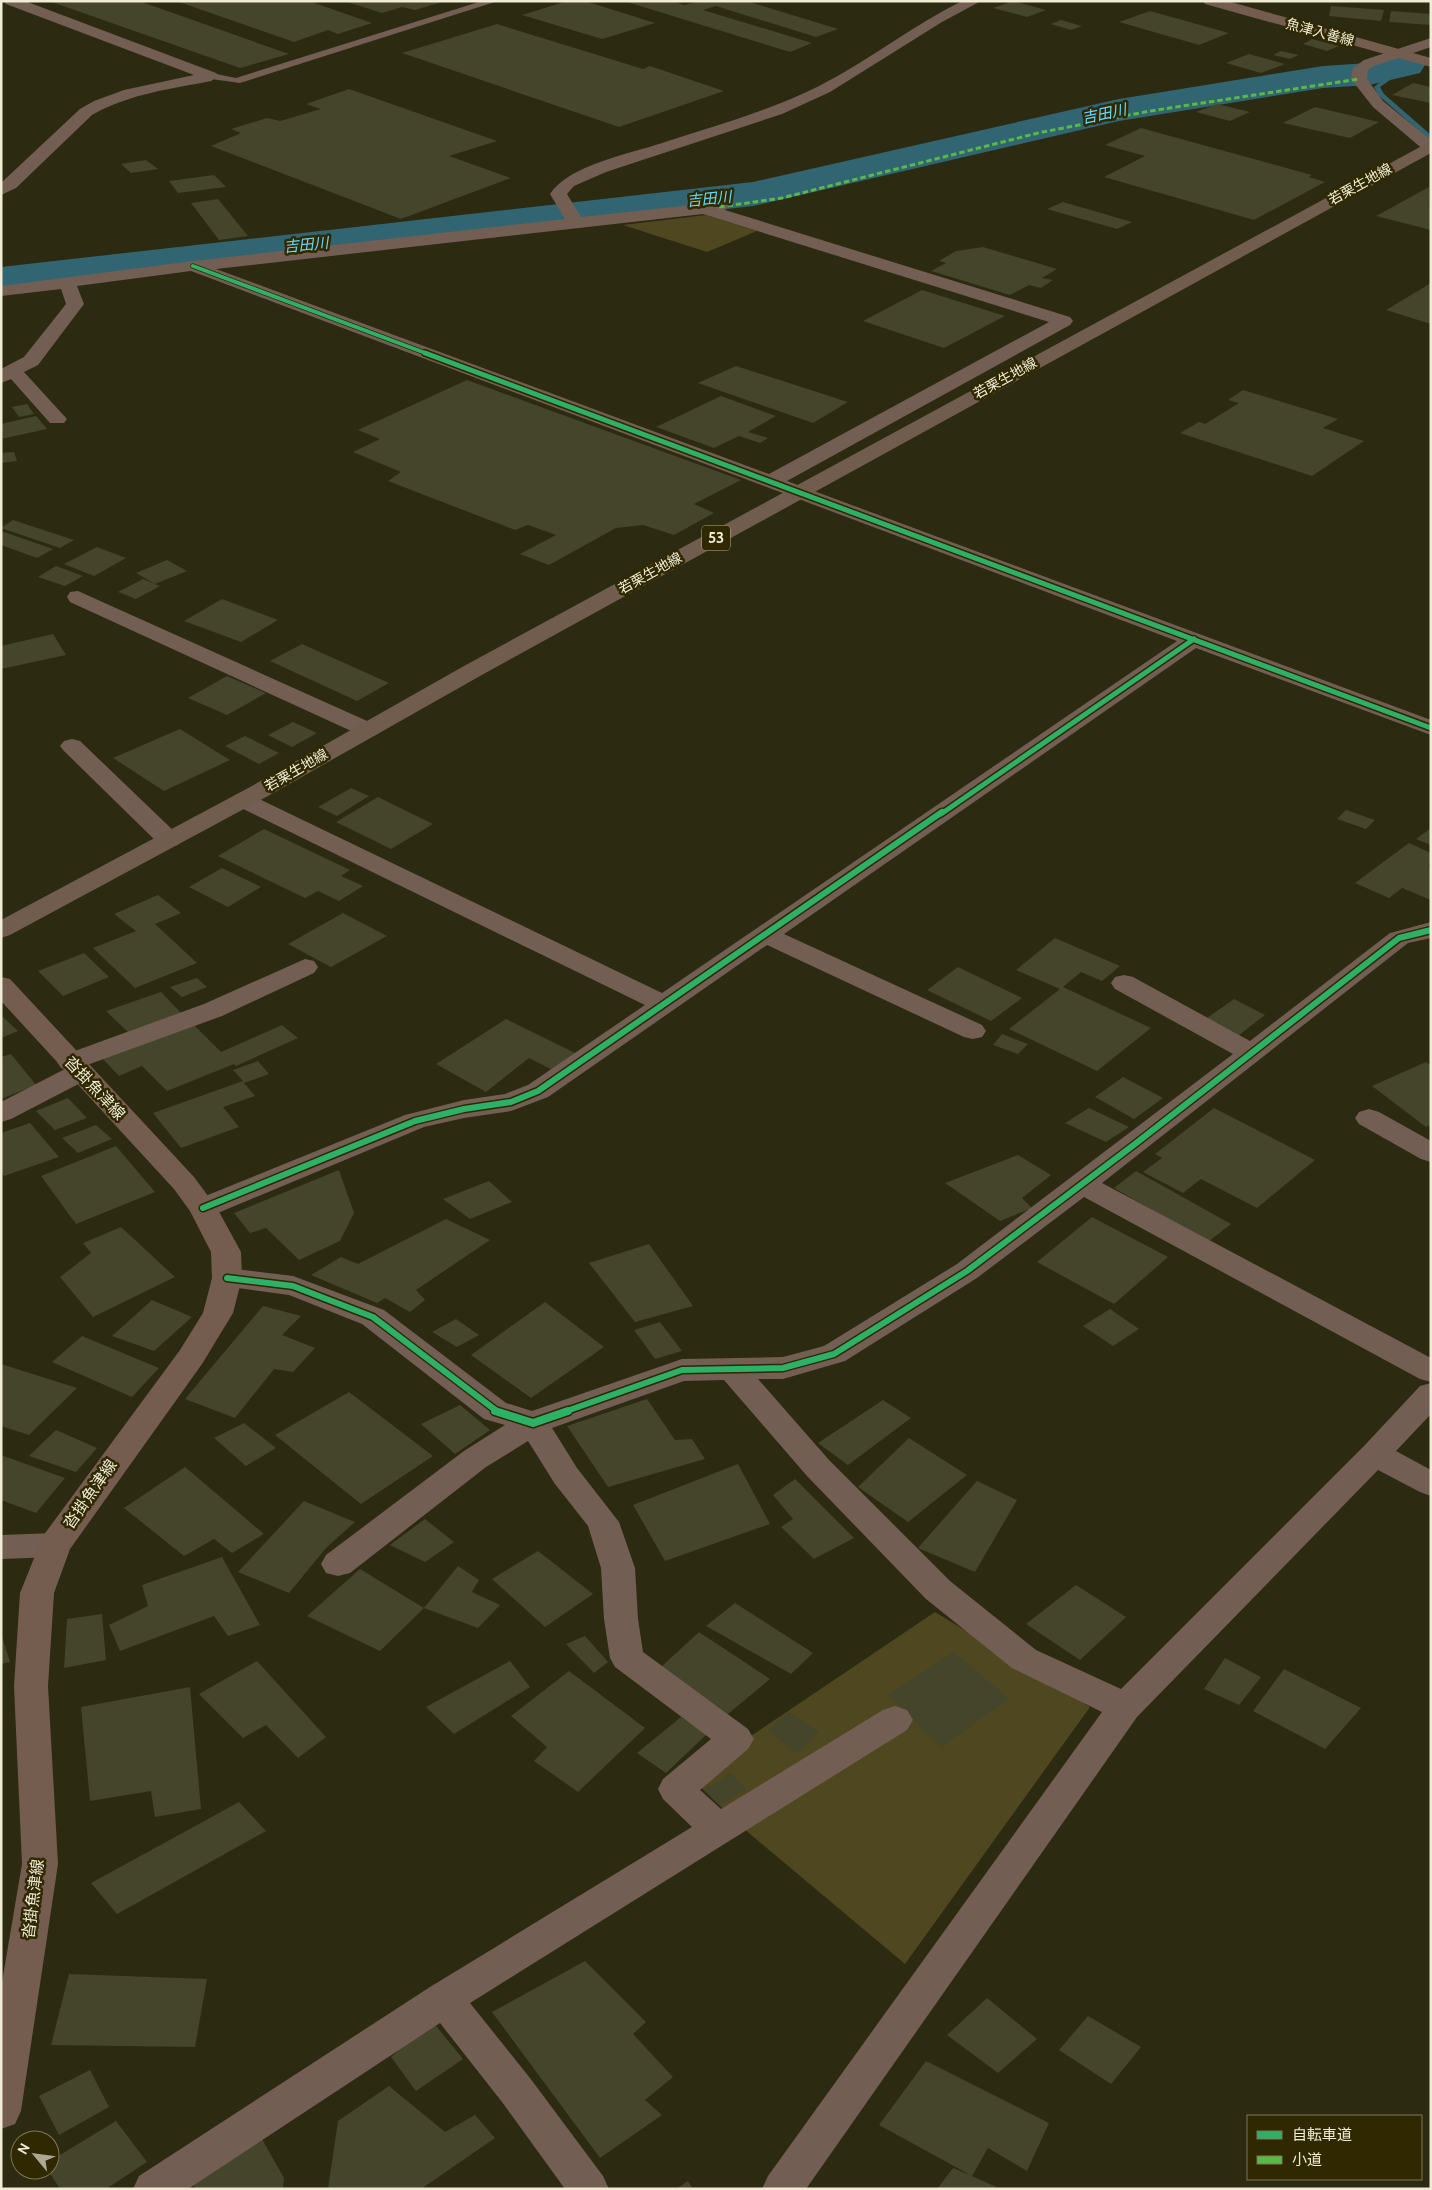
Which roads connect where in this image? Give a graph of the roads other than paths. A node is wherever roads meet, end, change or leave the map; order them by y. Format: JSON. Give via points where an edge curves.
{"nodes":[{"id":1,"x":11,"y":1,"type":"edge"},
{"id":2,"x":493,"y":1,"type":"edge"},
{"id":3,"x":974,"y":1,"type":"edge"},
{"id":4,"x":1210,"y":1,"type":"edge"},
{"id":5,"x":1431,"y":42,"type":"edge"},
{"id":6,"x":1398,"y":53,"type":"junction"},
{"id":7,"x":1431,"y":63,"type":"edge"},
{"id":8,"x":211,"y":76,"type":"junction"},
{"id":9,"x":1430,"y":147,"type":"edge"},
{"id":10,"x":1,"y":190,"type":"edge"},
{"id":11,"x":576,"y":222,"type":"junction"},
{"id":12,"x":193,"y":266,"type":"junction"},
{"id":13,"x":67,"y":282,"type":"junction"},
{"id":14,"x":1,"y":291,"type":"edge"},
{"id":15,"x":8,"y":375,"type":"edge"},
{"id":16,"x":57,"y":419,"type":"dead end"},
{"id":17,"x":772,"y":480,"type":"junction"},
{"id":18,"x":801,"y":491,"type":"junction"},
{"id":19,"x":78,"y":597,"type":"dead end"},
{"id":20,"x":1194,"y":639,"type":"junction"},
{"id":21,"x":1431,"y":728,"type":"edge"},
{"id":22,"x":368,"y":730,"type":"junction"},
{"id":23,"x":72,"y":746,"type":"dead end"},
{"id":24,"x":243,"y":800,"type":"junction"},
{"id":25,"x":169,"y":840,"type":"junction"},
{"id":26,"x":1,"y":930,"type":"edge"},
{"id":27,"x":1431,"y":930,"type":"edge"},
{"id":28,"x":766,"y":935,"type":"junction"},
{"id":29,"x":305,"y":967,"type":"dead end"},
{"id":30,"x":1124,"y":982,"type":"dead end"},
{"id":31,"x":1,"y":985,"type":"edge"},
{"id":32,"x":664,"y":1004,"type":"junction"},
{"id":33,"x":973,"y":1031,"type":"dead end"},
{"id":34,"x":1252,"y":1053,"type":"junction"},
{"id":35,"x":76,"y":1067,"type":"junction"},
{"id":36,"x":1,"y":1113,"type":"edge"},
{"id":37,"x":1369,"y":1118,"type":"dead end"},
{"id":38,"x":1431,"y":1153,"type":"edge"},
{"id":39,"x":1082,"y":1184,"type":"junction"},
{"id":40,"x":204,"y":1208,"type":"junction"},
{"id":41,"x":227,"y":1278,"type":"junction"},
{"id":42,"x":731,"y":1368,"type":"junction"},
{"id":43,"x":1431,"y":1371,"type":"edge"},
{"id":44,"x":1431,"y":1394,"type":"edge"},
{"id":45,"x":533,"y":1423,"type":"junction"},
{"id":46,"x":1375,"y":1454,"type":"junction"},
{"id":47,"x":1431,"y":1484,"type":"edge"},
{"id":48,"x":55,"y":1545,"type":"junction"},
{"id":49,"x":1,"y":1546,"type":"edge"},
{"id":50,"x":338,"y":1564,"type":"dead end"},
{"id":51,"x":1125,"y":1707,"type":"junction"},
{"id":52,"x":895,"y":1720,"type":"dead end"},
{"id":53,"x":717,"y":1828,"type":"junction"},
{"id":54,"x":444,"y":1999,"type":"junction"},
{"id":55,"x":1,"y":2111,"type":"edge"},
{"id":56,"x":153,"y":2189,"type":"edge"},
{"id":57,"x":589,"y":2189,"type":"edge"},
{"id":58,"x":782,"y":2189,"type":"edge"}],
"edges":[{"from":1,"to":8,"type":"street"},
{"from":2,"to":8,"type":"lane","via":[[236,82]]},
{"from":3,"to":11,"type":"street","via":[[937,19],[825,89],[801,100],[568,183],[558,194]]},
{"from":4,"to":6,"type":"main road","name":"魚津入善線"},
{"from":5,"to":6,"type":"street"},
{"from":6,"to":7,"type":"main road","name":"魚津入善線"},
{"from":6,"to":9,"type":"street","via":[[1361,68],[1359,80],[1378,104]]},
{"from":8,"to":10,"type":"street","via":[[99,103]]},
{"from":9,"to":18,"type":"main road","name":"若栗生地線","number":"53"},
{"from":11,"to":12,"type":"street"},
{"from":11,"to":17,"type":"street","via":[[711,208],[1064,321]]},
{"from":12,"to":13,"type":"street"},
{"from":12,"to":17,"type":"street"},
{"from":13,"to":14,"type":"street"},
{"from":13,"to":15,"type":"street","via":[[75,304],[31,361]]},
{"from":15,"to":16,"type":"street"},
{"from":17,"to":18,"type":"street"},
{"from":18,"to":20,"type":"street"},
{"from":18,"to":22,"type":"main road","name":"若栗生地線","number":"53"},
{"from":19,"to":22,"type":"street"},
{"from":20,"to":21,"type":"street"},
{"from":20,"to":28,"type":"street"},
{"from":22,"to":24,"type":"main road","name":"若栗生地線","number":"53"},
{"from":23,"to":25,"type":"street"},
{"from":24,"to":25,"type":"main road","name":"若栗生地線","number":"53"},
{"from":24,"to":32,"type":"street"},
{"from":25,"to":26,"type":"main road","name":"若栗生地線","number":"53"},
{"from":27,"to":34,"type":"street","via":[[1399,938]]},
{"from":28,"to":32,"type":"street"},
{"from":28,"to":33,"type":"street"},
{"from":29,"to":35,"type":"street","via":[[213,1010]]},
{"from":30,"to":34,"type":"street"},
{"from":31,"to":35,"type":"main road","name":"沓掛魚津線"},
{"from":32,"to":40,"type":"street","via":[[538,1091],[511,1102],[415,1121]]},
{"from":34,"to":39,"type":"street"},
{"from":35,"to":36,"type":"street"},
{"from":35,"to":40,"type":"main road","name":"沓掛魚津線"},
{"from":37,"to":38,"type":"street"},
{"from":39,"to":42,"type":"street","via":[[967,1271],[834,1354],[784,1368]]},
{"from":39,"to":43,"type":"street"},
{"from":40,"to":41,"type":"main road","name":"沓掛魚津線","via":[[226,1252]]},
{"from":41,"to":45,"type":"street","via":[[293,1286],[373,1317],[495,1412]]},
{"from":41,"to":48,"type":"main road","name":"沓掛魚津線","via":[[218,1313],[190,1357]]},
{"from":42,"to":45,"type":"street","via":[[682,1370]]},
{"from":42,"to":51,"type":"street","via":[[818,1468],[938,1590],[1024,1659]]},
{"from":44,"to":46,"type":"street"},
{"from":45,"to":50,"type":"street","via":[[475,1459]]},
{"from":45,"to":53,"type":"street","via":[[566,1476],[603,1522],[618,1568],[627,1658],[736,1739],[676,1789]]},
{"from":46,"to":47,"type":"street"},
{"from":46,"to":51,"type":"street"},
{"from":48,"to":49,"type":"street"},
{"from":48,"to":55,"type":"main road","name":"沓掛魚津線","via":[[37,1593],[31,1686],[40,1864]]},
{"from":51,"to":58,"type":"street"},
{"from":52,"to":53,"type":"street"},
{"from":53,"to":54,"type":"street"},
{"from":54,"to":56,"type":"street"},
{"from":54,"to":57,"type":"street"}]}
